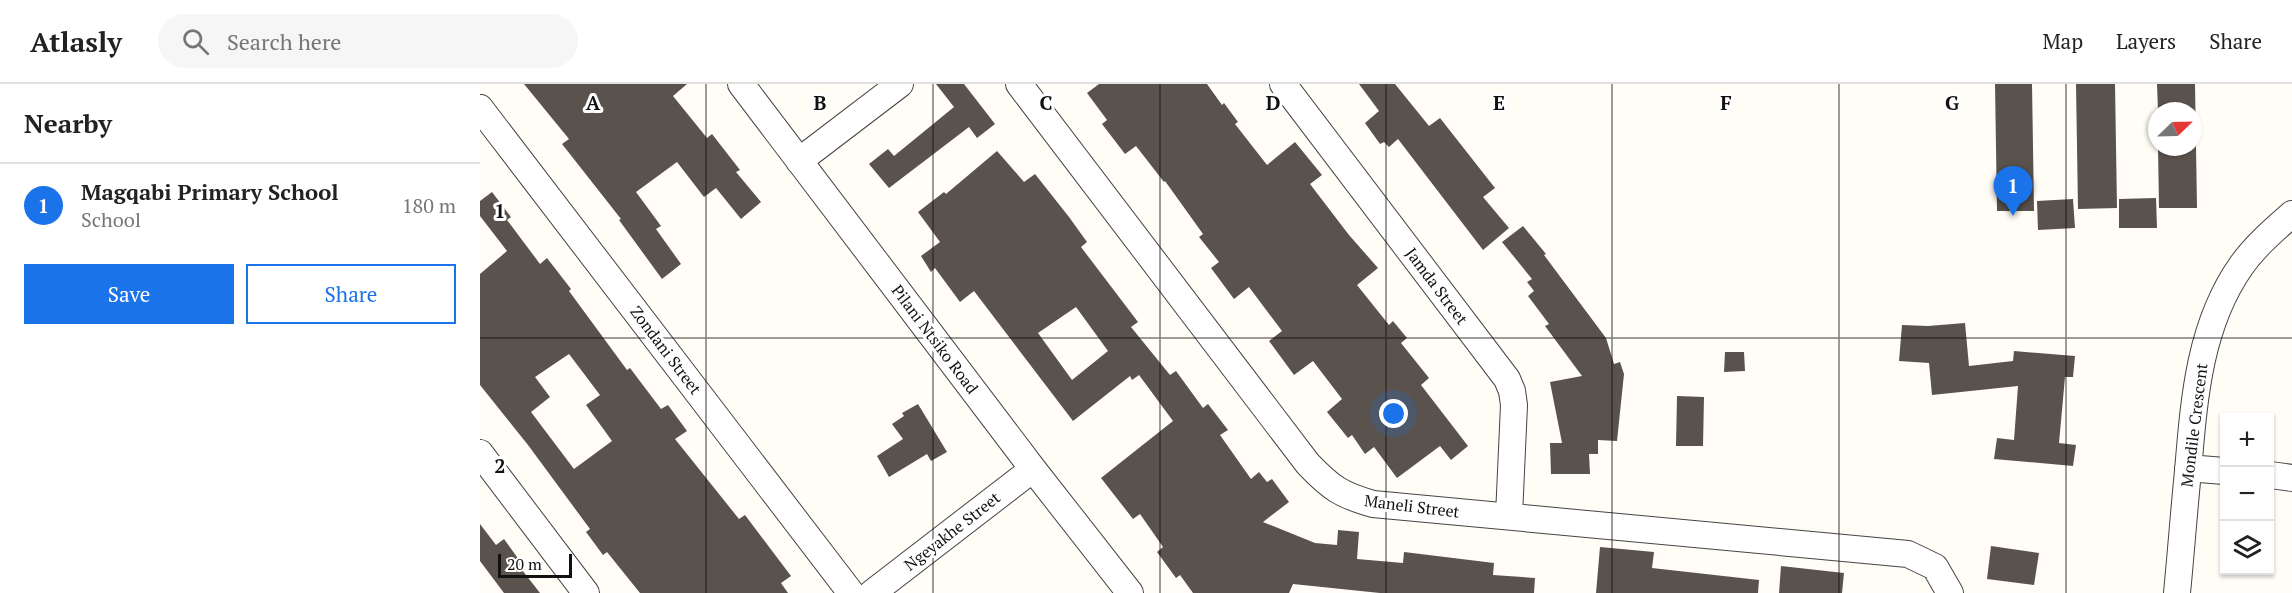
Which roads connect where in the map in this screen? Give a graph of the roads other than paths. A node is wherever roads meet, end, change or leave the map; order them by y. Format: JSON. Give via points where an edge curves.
{"nodes":[{"id":1,"x":741,"y":84,"type":"edge"},
{"id":2,"x":900,"y":84,"type":"edge"},
{"id":3,"x":1019,"y":84,"type":"edge"},
{"id":4,"x":1283,"y":84,"type":"edge"},
{"id":5,"x":480,"y":108,"type":"edge"},
{"id":6,"x":799,"y":161,"type":"junction"},
{"id":7,"x":2292,"y":214,"type":"edge"},
{"id":8,"x":480,"y":453,"type":"edge"},
{"id":9,"x":2188,"y":468,"type":"junction"},
{"id":10,"x":1033,"y":469,"type":"junction"},
{"id":11,"x":2220,"y":471,"type":"edge"},
{"id":12,"x":2274,"y":476,"type":"edge"},
{"id":13,"x":2292,"y":478,"type":"edge"},
{"id":14,"x":1509,"y":516,"type":"junction"},
{"id":15,"x":586,"y":593,"type":"edge"},
{"id":16,"x":851,"y":593,"type":"edge"},
{"id":17,"x":872,"y":593,"type":"edge"},
{"id":18,"x":1130,"y":593,"type":"edge"},
{"id":19,"x":1950,"y":593,"type":"edge"},
{"id":20,"x":2177,"y":593,"type":"edge"}],
"edges":[{"from":1,"to":6,"type":"street","name":"Pilani Ntsiko Road"},
{"from":2,"to":6,"type":"street"},
{"from":3,"to":14,"type":"street","name":"Maneli Street","via":[[1322,479],[1350,498],[1373,504]]},
{"from":4,"to":14,"type":"street","name":"Jamda Street","via":[[1507,379],[1514,405]]},
{"from":5,"to":16,"type":"street","name":"Zondani Street"},
{"from":6,"to":10,"type":"street","name":"Pilani Ntsiko Road"},
{"from":7,"to":9,"type":"street","name":"Mondile Crescent","via":[[2241,266],[2216,312],[2200,361]]},
{"from":8,"to":15,"type":"street"},
{"from":9,"to":11,"type":"street"},
{"from":9,"to":20,"type":"street","name":"Mondile Crescent"},
{"from":10,"to":17,"type":"street","name":"Ngeyakhe Street"},
{"from":10,"to":18,"type":"street","name":"Pilani Ntsiko Road"},
{"from":12,"to":13,"type":"street"},
{"from":14,"to":19,"type":"street","name":"Maneli Street","via":[[1908,554],[1935,567]]}]}
